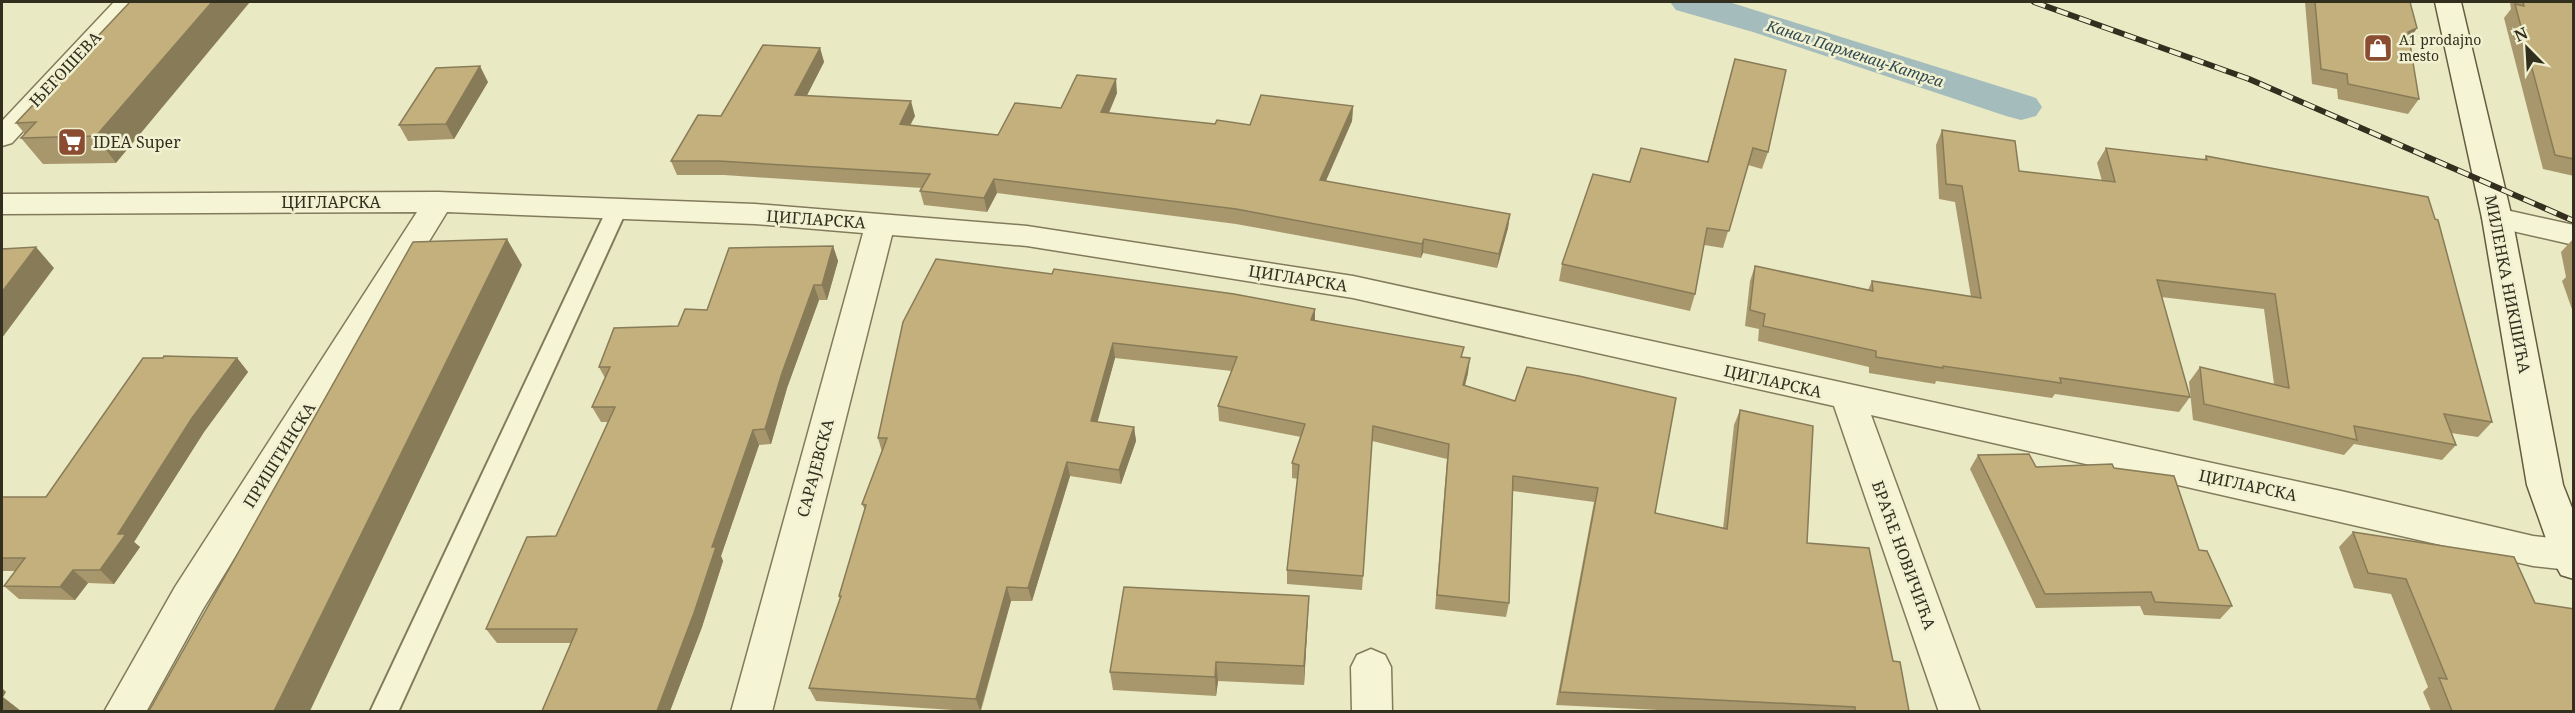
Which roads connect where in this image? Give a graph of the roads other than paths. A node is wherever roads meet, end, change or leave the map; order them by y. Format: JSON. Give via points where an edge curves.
{"nodes":[{"id":1,"x":128,"y":2,"type":"edge"},
{"id":2,"x":2448,"y":2,"type":"edge"},
{"id":3,"x":2,"y":137,"type":"edge"},
{"id":4,"x":438,"y":202,"type":"junction"},
{"id":5,"x":2,"y":204,"type":"edge"},
{"id":6,"x":617,"y":209,"type":"junction"},
{"id":7,"x":2497,"y":218,"type":"junction"},
{"id":8,"x":880,"y":224,"type":"junction"},
{"id":9,"x":2574,"y":235,"type":"edge"},
{"id":10,"x":1848,"y":398,"type":"junction"},
{"id":11,"x":2571,"y":560,"type":"edge"},
{"id":12,"x":1371,"y":666,"type":"dead end"},
{"id":13,"x":124,"y":711,"type":"edge"},
{"id":14,"x":384,"y":711,"type":"edge"},
{"id":15,"x":751,"y":711,"type":"edge"},
{"id":16,"x":1372,"y":711,"type":"edge"},
{"id":17,"x":1960,"y":711,"type":"edge"}],
"edges":[{"from":1,"to":3,"type":"street","name":"ЊЕГОШЕВА"},
{"from":2,"to":7,"type":"street","name":"МИЛЕНКА НИКШИЋА"},
{"from":4,"to":5,"type":"street","name":"ЦИГЛАРСКА"},
{"from":4,"to":6,"type":"street","name":"ЦИГЛАРСКА"},
{"from":4,"to":13,"type":"street","name":"ПРИШТИНСКА","via":[[189,598]]},
{"from":6,"to":8,"type":"street","name":"ЦИГЛАРСКА"},
{"from":6,"to":14,"type":"lane"},
{"from":7,"to":9,"type":"street"},
{"from":7,"to":11,"type":"street","name":"МИЛЕНКА НИКШИЋА","via":[[2545,485]]},
{"from":8,"to":10,"type":"street","name":"ЦИГЛАРСКА","via":[[1027,236],[1353,287]]},
{"from":8,"to":15,"type":"street","name":"САРАЈЕВСКА"},
{"from":10,"to":11,"type":"street","name":"ЦИГЛАРСКА"},
{"from":10,"to":17,"type":"street","name":"БРАЋЕ НОВИЧИЋА"},
{"from":12,"to":16,"type":"street"}]}
